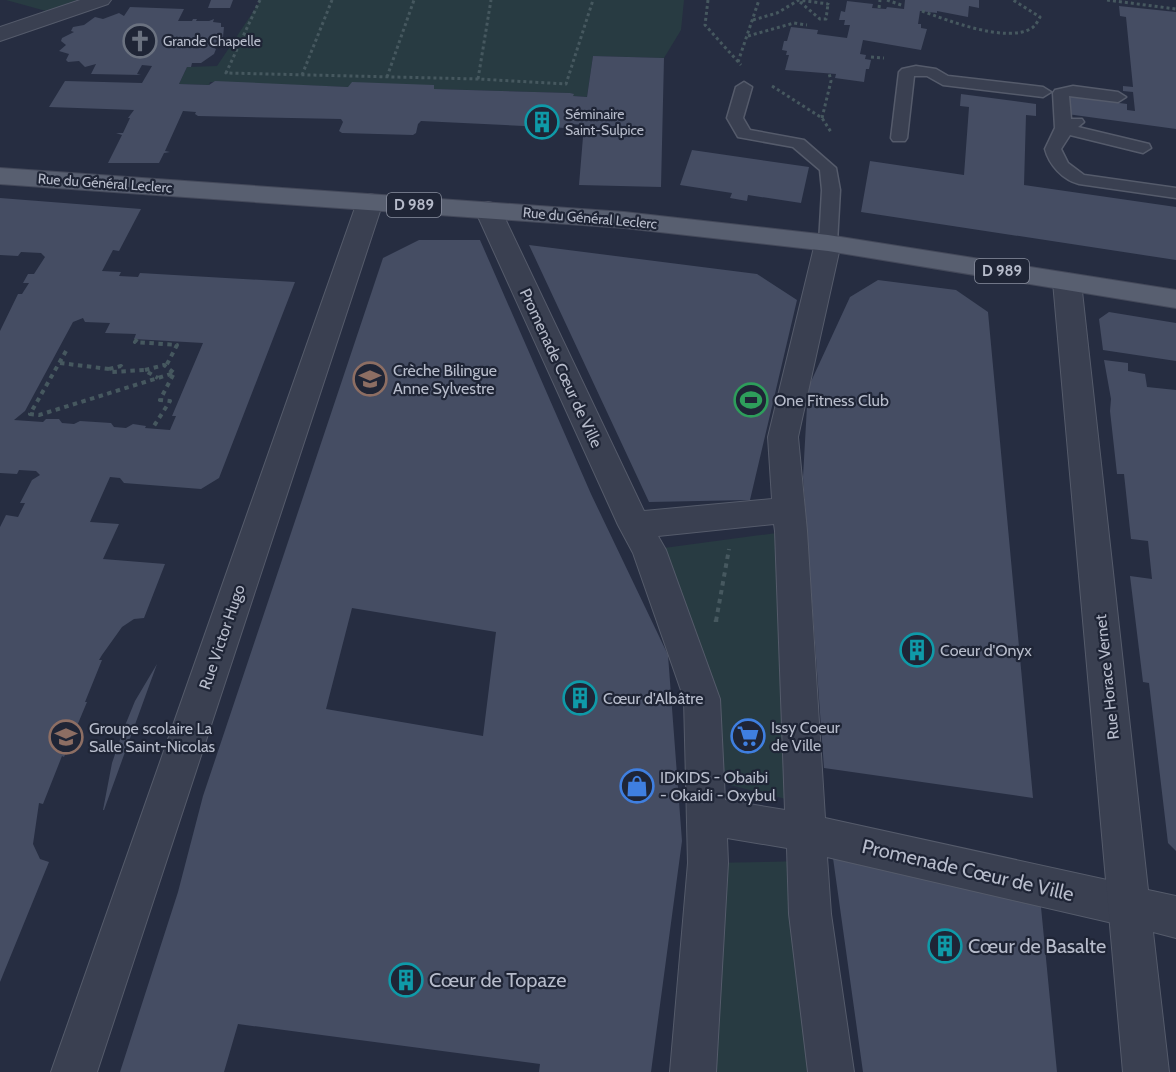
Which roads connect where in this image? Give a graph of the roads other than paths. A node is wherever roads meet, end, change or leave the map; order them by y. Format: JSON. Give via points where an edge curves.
{"nodes":[{"id":1,"x":101,"y":0,"type":"edge"},
{"id":2,"x":0,"y":34,"type":"edge"},
{"id":3,"x":744,"y":87,"type":"dead end"},
{"id":4,"x":1061,"y":93,"type":"junction"},
{"id":5,"x":1118,"y":97,"type":"dead end"},
{"id":6,"x":1063,"y":128,"type":"junction"},
{"id":7,"x":899,"y":138,"type":"dead end"},
{"id":8,"x":1141,"y":142,"type":"dead end"},
{"id":9,"x":0,"y":176,"type":"edge"},
{"id":10,"x":1176,"y":193,"type":"edge"},
{"id":11,"x":370,"y":202,"type":"junction"},
{"id":12,"x":488,"y":210,"type":"junction"},
{"id":13,"x":828,"y":243,"type":"junction"},
{"id":14,"x":1067,"y":282,"type":"junction"},
{"id":15,"x":1176,"y":299,"type":"edge"},
{"id":16,"x":789,"y":510,"type":"junction"},
{"id":17,"x":634,"y":525,"type":"junction"},
{"id":18,"x":705,"y":814,"type":"junction"},
{"id":19,"x":807,"y":833,"type":"junction"},
{"id":20,"x":1130,"y":906,"type":"junction"},
{"id":21,"x":1176,"y":917,"type":"edge"},
{"id":22,"x":74,"y":1072,"type":"edge"},
{"id":23,"x":693,"y":1072,"type":"edge"},
{"id":24,"x":831,"y":1072,"type":"edge"},
{"id":25,"x":1146,"y":1072,"type":"edge"}],
"edges":[{"from":1,"to":2,"type":"street"},
{"from":3,"to":13,"type":"lane","via":[[735,118],[744,134],[798,143],[828,168]]},
{"from":4,"to":5,"type":"lane"},
{"from":4,"to":6,"type":"lane"},
{"from":4,"to":7,"type":"lane","via":[[1043,98],[943,80],[924,70],[907,72]]},
{"from":6,"to":8,"type":"lane"},
{"from":6,"to":10,"type":"lane","via":[[1053,149],[1054,158],[1070,174],[1079,179]]},
{"from":9,"to":11,"type":"main road","name":"Rue du Général Leclerc","number":"D 989"},
{"from":11,"to":12,"type":"main road","name":"Rue du Général Leclerc","number":"D 989"},
{"from":11,"to":22,"type":"street","name":"Rue Victor Hugo"},
{"from":12,"to":13,"type":"main road","name":"Rue du Général Leclerc","number":"D 989","via":[[624,220]]},
{"from":12,"to":17,"type":"street","name":"Promenade Cœur de Ville"},
{"from":13,"to":14,"type":"main road","name":"Rue du Général Leclerc","number":"D 989"},
{"from":13,"to":16,"type":"street","via":[[783,438]]},
{"from":14,"to":15,"type":"main road","name":"Rue du Général Leclerc","number":"D 989"},
{"from":14,"to":20,"type":"street","name":"Rue Horace Vernet"},
{"from":16,"to":17,"type":"street"},
{"from":16,"to":19,"type":"street"},
{"from":17,"to":18,"type":"street","name":"Promenade Cœur de Ville","via":[[649,550],[702,699]]},
{"from":18,"to":19,"type":"street","name":"Promenade Cœur de Ville"},
{"from":18,"to":23,"type":"street","name":"Promenade Cœur de Ville","via":[[708,863]]},
{"from":19,"to":20,"type":"street","name":"Promenade Cœur de Ville"},
{"from":19,"to":24,"type":"street","via":[[810,914]]},
{"from":20,"to":21,"type":"street","name":"Promenade Cœur de Ville"},
{"from":20,"to":25,"type":"street","name":"Rue Horace Vernet"}]}
